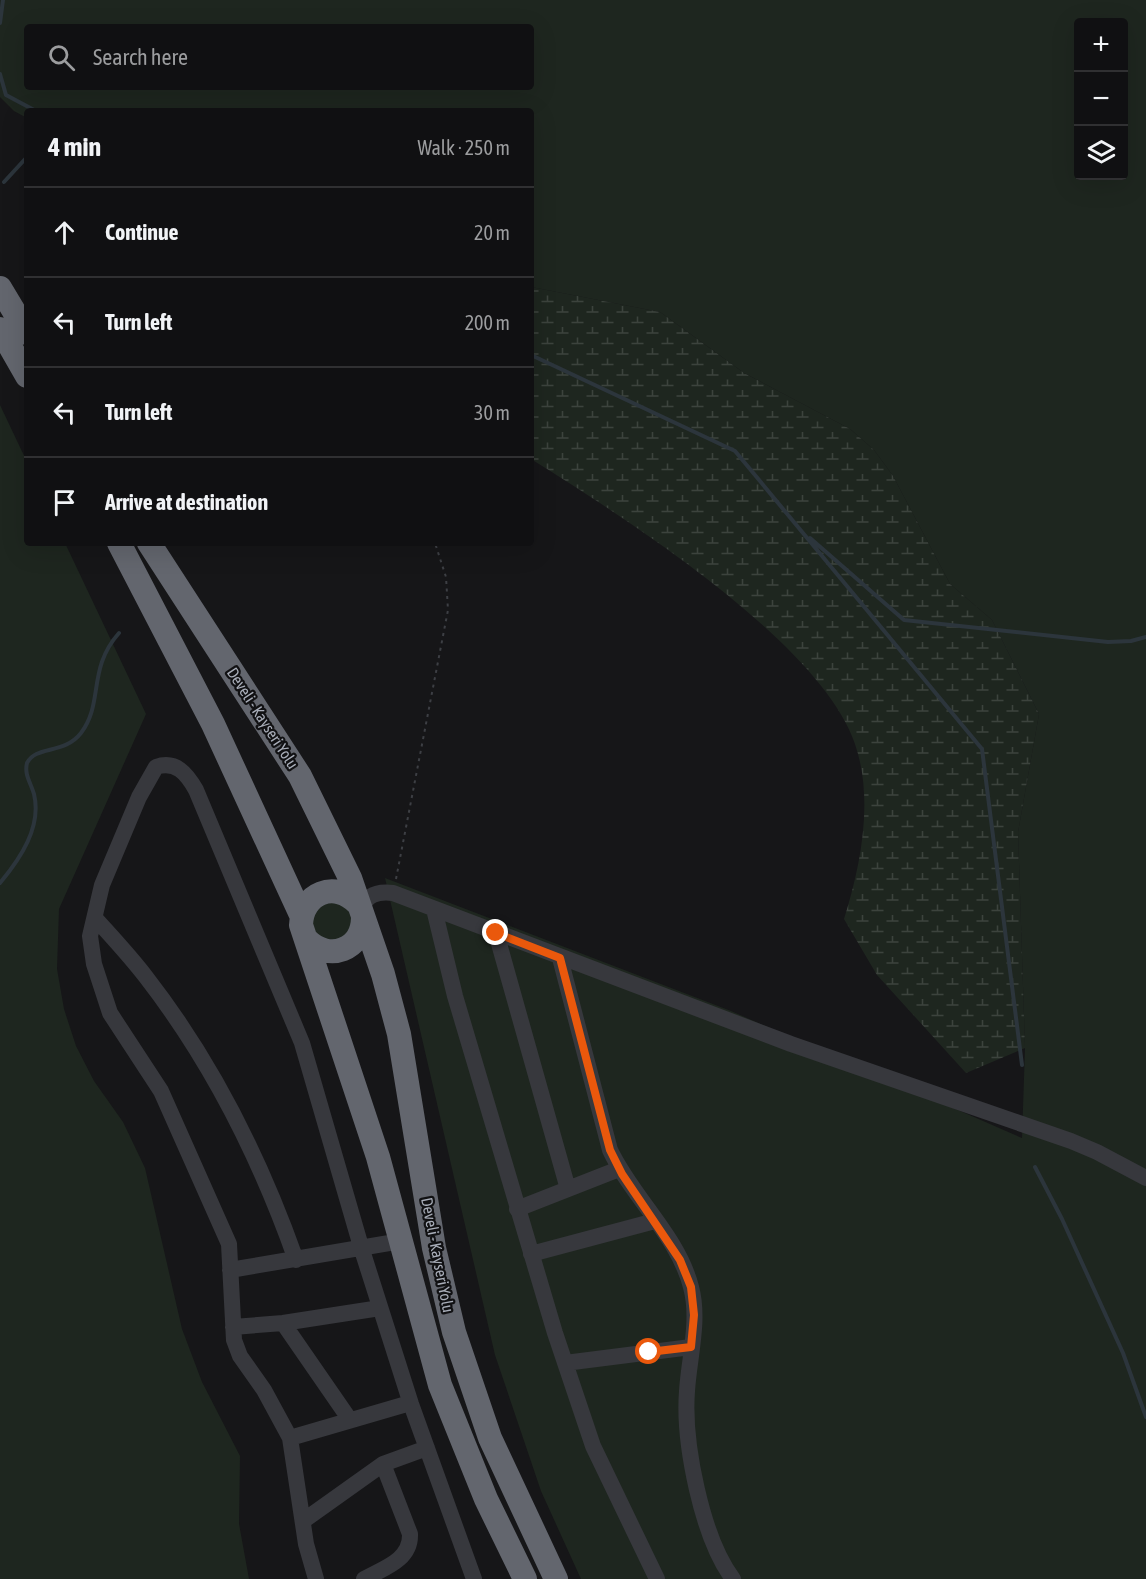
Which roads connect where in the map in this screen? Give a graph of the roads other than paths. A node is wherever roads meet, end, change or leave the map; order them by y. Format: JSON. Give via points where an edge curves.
{"nodes":[{"id":1,"x":0,"y":288,"type":"edge"},
{"id":2,"x":0,"y":328,"type":"edge"},
{"id":3,"x":24,"y":328,"type":"edge"},
{"id":4,"x":24,"y":371,"type":"edge"},
{"id":5,"x":120,"y":546,"type":"edge"},
{"id":6,"x":151,"y":546,"type":"edge"},
{"id":7,"x":434,"y":909,"type":"junction"},
{"id":8,"x":360,"y":911,"type":"junction"},
{"id":9,"x":95,"y":918,"type":"junction"},
{"id":10,"x":304,"y":928,"type":"junction"},
{"id":11,"x":496,"y":933,"type":"junction"},
{"id":12,"x":560,"y":958,"type":"junction"},
{"id":13,"x":619,"y":1169,"type":"junction"},
{"id":14,"x":1146,"y":1178,"type":"edge"},
{"id":15,"x":568,"y":1189,"type":"junction"},
{"id":16,"x":517,"y":1209,"type":"junction"},
{"id":17,"x":655,"y":1221,"type":"junction"},
{"id":18,"x":401,"y":1241,"type":"junction"},
{"id":19,"x":362,"y":1250,"type":"junction"},
{"id":20,"x":531,"y":1254,"type":"junction"},
{"id":21,"x":296,"y":1260,"type":"junction"},
{"id":22,"x":230,"y":1270,"type":"junction"},
{"id":23,"x":380,"y":1308,"type":"junction"},
{"id":24,"x":283,"y":1323,"type":"junction"},
{"id":25,"x":233,"y":1327,"type":"junction"},
{"id":26,"x":691,"y":1347,"type":"junction"},
{"id":27,"x":565,"y":1363,"type":"junction"},
{"id":28,"x":410,"y":1403,"type":"junction"},
{"id":29,"x":350,"y":1420,"type":"junction"},
{"id":30,"x":291,"y":1438,"type":"junction"},
{"id":31,"x":427,"y":1448,"type":"junction"},
{"id":32,"x":383,"y":1464,"type":"junction"},
{"id":33,"x":303,"y":1521,"type":"junction"},
{"id":34,"x":725,"y":1576,"type":"edge"},
{"id":35,"x":316,"y":1579,"type":"edge"},
{"id":36,"x":364,"y":1579,"type":"edge"},
{"id":37,"x":474,"y":1579,"type":"edge"},
{"id":38,"x":525,"y":1579,"type":"edge"},
{"id":39,"x":556,"y":1579,"type":"edge"},
{"id":40,"x":657,"y":1579,"type":"edge"}],
"edges":[{"from":1,"to":3,"type":"highway"},
{"from":2,"to":4,"type":"highway"},
{"from":5,"to":10,"type":"highway","name":"Develi - Kayseri Yolu","via":[[202,703]]},
{"from":6,"to":8,"type":"highway","name":"Develi - Kayseri Yolu","via":[[300,776],[350,878]]},
{"from":7,"to":8,"type":"street","via":[[393,893],[371,896],[364,900]]},
{"from":7,"to":11,"type":"street"},
{"from":7,"to":16,"type":"street"},
{"from":8,"to":10,"type":"highway","via":[[345,893],[329,891],[314,897]]},
{"from":8,"to":10,"type":"highway","via":[[356,940],[344,950],[320,950]]},
{"from":8,"to":39,"type":"highway","name":"Develi - Kayseri Yolu","via":[[399,1034],[434,1248],[454,1332],[490,1438]]},
{"from":9,"to":19,"type":"street","via":[[102,885],[139,797],[156,766],[176,766],[196,790],[302,1043]]},
{"from":9,"to":21,"type":"street","via":[[151,982],[212,1075],[267,1184]]},
{"from":9,"to":22,"type":"street","via":[[90,936],[103,996],[161,1091],[229,1244]]},
{"from":10,"to":18,"type":"highway","name":"Develi - Kayseri Yolu"},
{"from":11,"to":12,"type":"street"},
{"from":11,"to":15,"type":"street"},
{"from":12,"to":13,"type":"street","via":[[605,1138]]},
{"from":12,"to":14,"type":"street","via":[[791,1044],[1071,1141]]},
{"from":13,"to":15,"type":"street"},
{"from":13,"to":17,"type":"street"},
{"from":15,"to":16,"type":"street"},
{"from":16,"to":20,"type":"street"},
{"from":17,"to":20,"type":"street"},
{"from":17,"to":26,"type":"street","via":[[680,1260],[691,1287]]},
{"from":18,"to":19,"type":"street"},
{"from":18,"to":38,"type":"highway","name":"Develi - Kayseri Yolu","via":[[429,1349],[453,1421]]},
{"from":19,"to":21,"type":"street"},
{"from":19,"to":23,"type":"street"},
{"from":20,"to":27,"type":"street"},
{"from":21,"to":22,"type":"street"},
{"from":22,"to":25,"type":"street"},
{"from":23,"to":24,"type":"street"},
{"from":23,"to":28,"type":"street"},
{"from":24,"to":25,"type":"street"},
{"from":24,"to":29,"type":"street"},
{"from":25,"to":30,"type":"street","via":[[240,1356]]},
{"from":26,"to":27,"type":"street"},
{"from":26,"to":34,"type":"street","via":[[687,1394],[691,1449],[706,1524]]},
{"from":27,"to":40,"type":"street","via":[[593,1446]]},
{"from":28,"to":29,"type":"street"},
{"from":28,"to":31,"type":"street"},
{"from":29,"to":30,"type":"street"},
{"from":30,"to":33,"type":"street"},
{"from":31,"to":32,"type":"street"},
{"from":31,"to":37,"type":"street"},
{"from":32,"to":33,"type":"street"},
{"from":32,"to":36,"type":"street","via":[[410,1541],[401,1558]]},
{"from":33,"to":35,"type":"street"}]}
